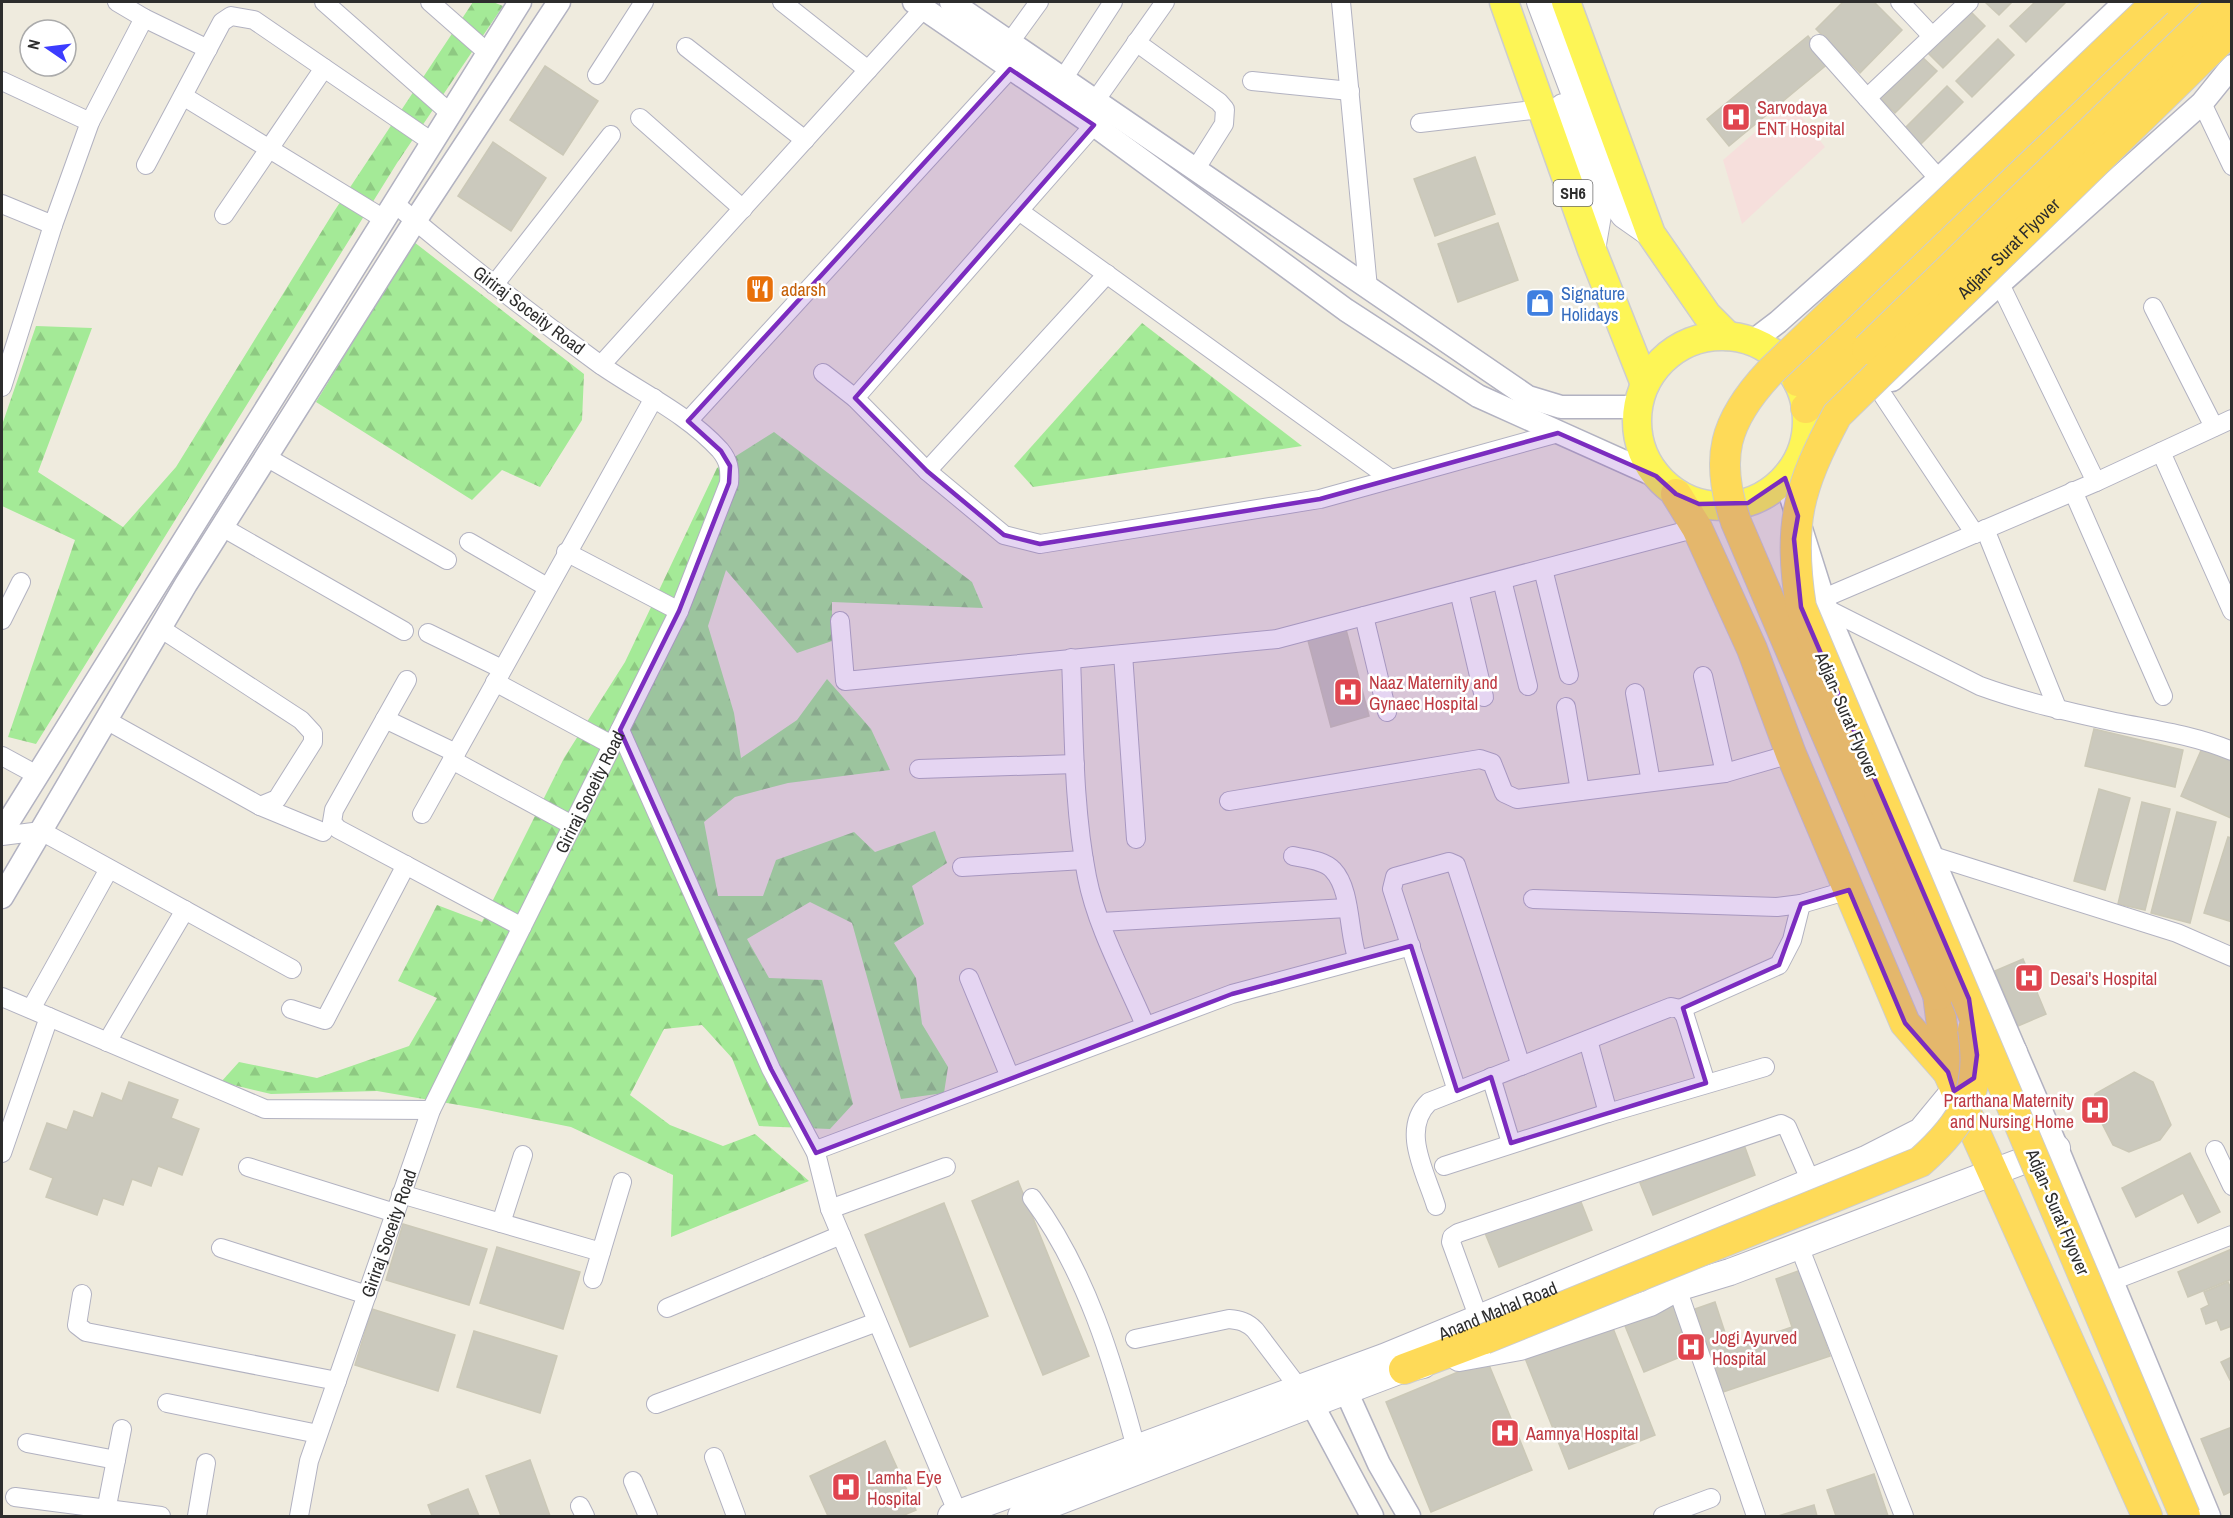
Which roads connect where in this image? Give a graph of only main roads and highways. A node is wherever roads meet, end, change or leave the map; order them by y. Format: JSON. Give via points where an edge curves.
{"nodes":[{"id":1,"x":1504,"y":2,"type":"edge"},
{"id":2,"x":1529,"y":2,"type":"edge"},
{"id":3,"x":1540,"y":2,"type":"edge"},
{"id":4,"x":1566,"y":2,"type":"edge"},
{"id":5,"x":2157,"y":2,"type":"edge"},
{"id":6,"x":2193,"y":2,"type":"edge"},
{"id":7,"x":2224,"y":2,"type":"edge"},
{"id":8,"x":2232,"y":29,"type":"edge"},
{"id":9,"x":1651,"y":234,"type":"junction"},
{"id":10,"x":1592,"y":250,"type":"junction"},
{"id":11,"x":1741,"y":338,"type":"junction"},
{"id":12,"x":1859,"y":340,"type":"junction"},
{"id":13,"x":1642,"y":395,"type":"junction"},
{"id":14,"x":1802,"y":395,"type":"junction"},
{"id":15,"x":1666,"y":485,"type":"junction"},
{"id":16,"x":1969,"y":999,"type":"junction"},
{"id":17,"x":2014,"y":1052,"type":"road end"},
{"id":18,"x":1951,"y":1081,"type":"junction"},
{"id":19,"x":2057,"y":1148,"type":"road end"},
{"id":20,"x":1991,"y":1172,"type":"junction"},
{"id":21,"x":1481,"y":1329,"type":"junction"},
{"id":22,"x":1404,"y":1369,"type":"junction"},
{"id":23,"x":1320,"y":1396,"type":"junction"},
{"id":24,"x":956,"y":1516,"type":"edge"},
{"id":25,"x":1022,"y":1516,"type":"edge"},
{"id":26,"x":2147,"y":1516,"type":"edge"},
{"id":27,"x":2185,"y":1516,"type":"edge"}],
"edges":[{"from":1,"to":10,"type":"main road","number":"SH6"},
{"from":2,"to":10,"type":"main road","via":[[1598,215]]},
{"from":3,"to":9,"type":"main road","via":[[1616,204],[1624,215]]},
{"from":4,"to":9,"type":"main road"},
{"from":5,"to":18,"type":"highway","name":"Adjan- Surat Flyover","bridge":true,"via":[[1747,396],[1725,453],[1724,480],[1736,522],[1938,995]]},
{"from":6,"to":12,"type":"highway"},
{"from":7,"to":12,"type":"highway","bridge":true},
{"from":8,"to":16,"type":"highway","name":"Adjan- Surat Flyover","bridge":true,"via":[[1837,415],[1802,488],[1794,539],[1801,607]]},
{"from":9,"to":11,"type":"main road","via":[[1707,315]]},
{"from":10,"to":13,"type":"main road","number":"SH6"},
{"from":11,"to":13,"type":"main road","via":[[1703,338],[1679,347],[1660,363]]},
{"from":11,"to":14,"type":"main road","via":[[1771,351],[1786,364]]},
{"from":12,"to":14,"type":"highway"},
{"from":13,"to":15,"type":"main road","via":[[1637,431],[1644,455]]},
{"from":14,"to":15,"type":"main road","via":[[1807,432],[1793,466],[1770,492],[1748,503],[1724,507],[1699,504]]},
{"from":15,"to":18,"type":"highway","via":[[1696,528],[1752,649],[1791,754],[1905,1023]]},
{"from":16,"to":21,"type":"highway","bridge":true,"via":[[1977,1055],[1971,1093],[1960,1121],[1920,1162]]},
{"from":16,"to":27,"type":"highway","name":"Adjan- Surat Flyover","bridge":true},
{"from":17,"to":18,"type":"main road","name":"Anand Mahal Road"},
{"from":18,"to":20,"type":"highway"},
{"from":18,"to":21,"type":"main road","name":"Anand Mahal Road","via":[[1921,1131]]},
{"from":19,"to":20,"type":"main road","name":"Anand Mahal Road"},
{"from":20,"to":22,"type":"main road","name":"Anand Mahal Road","via":[[1730,1272],[1677,1288],[1650,1303],[1520,1347]]},
{"from":20,"to":26,"type":"highway"},
{"from":21,"to":22,"type":"highway"},
{"from":21,"to":23,"type":"main road","name":"Anand Mahal Road"},
{"from":22,"to":23,"type":"main road","name":"Anand Mahal Road"},
{"from":23,"to":24,"type":"main road","name":"Anand Mahal Road","via":[[1136,1448]]},
{"from":23,"to":25,"type":"main road","name":"Anand Mahal Road"}]}
